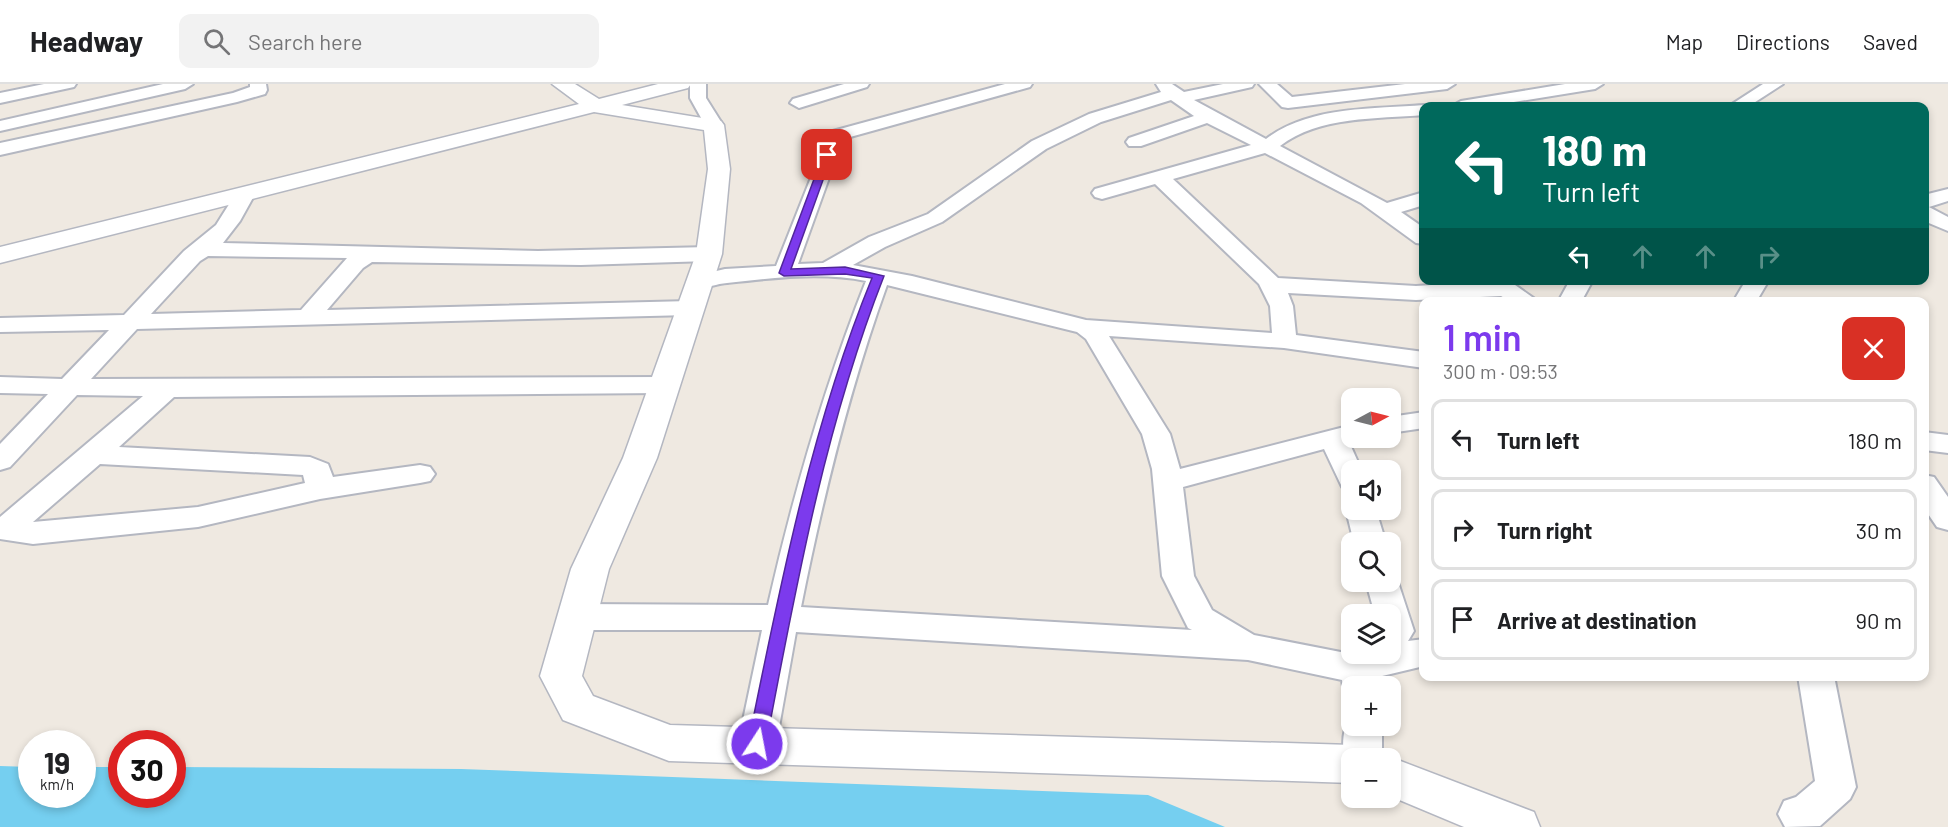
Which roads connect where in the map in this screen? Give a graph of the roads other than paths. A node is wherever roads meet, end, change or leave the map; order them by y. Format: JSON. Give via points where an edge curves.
{"nodes":[{"id":1,"x":5,"y":84,"type":"edge"},
{"id":2,"x":68,"y":84,"type":"edge"},
{"id":3,"x":136,"y":84,"type":"edge"},
{"id":4,"x":184,"y":84,"type":"edge"},
{"id":5,"x":236,"y":84,"type":"edge"},
{"id":6,"x":258,"y":84,"type":"edge"},
{"id":7,"x":562,"y":84,"type":"edge"},
{"id":8,"x":681,"y":84,"type":"edge"},
{"id":9,"x":698,"y":84,"type":"edge"},
{"id":10,"x":861,"y":84,"type":"edge"},
{"id":11,"x":1024,"y":84,"type":"edge"},
{"id":12,"x":1246,"y":84,"type":"edge"},
{"id":13,"x":1267,"y":84,"type":"edge"},
{"id":14,"x":1447,"y":84,"type":"edge"},
{"id":15,"x":1595,"y":84,"type":"edge"},
{"id":16,"x":1775,"y":84,"type":"edge"},
{"id":17,"x":0,"y":85,"type":"edge"},
{"id":18,"x":1174,"y":91,"type":"edge"},
{"id":19,"x":0,"y":98,"type":"edge"},
{"id":20,"x":1305,"y":101,"type":"junction"},
{"id":21,"x":1485,"y":102,"type":"edge"},
{"id":22,"x":1745,"y":102,"type":"edge"},
{"id":23,"x":798,"y":103,"type":"dead end"},
{"id":24,"x":598,"y":107,"type":"junction"},
{"id":25,"x":1419,"y":111,"type":"edge"},
{"id":26,"x":0,"y":113,"type":"edge"},
{"id":27,"x":1210,"y":116,"type":"junction"},
{"id":28,"x":1329,"y":120,"type":"junction"},
{"id":29,"x":714,"y":125,"type":"junction"},
{"id":30,"x":0,"y":126,"type":"edge"},
{"id":31,"x":0,"y":137,"type":"edge"},
{"id":32,"x":1135,"y":142,"type":"dead end"},
{"id":33,"x":1269,"y":146,"type":"junction"},
{"id":34,"x":0,"y":149,"type":"edge"},
{"id":35,"x":1160,"y":177,"type":"junction"},
{"id":36,"x":1102,"y":193,"type":"dead end"},
{"id":37,"x":245,"y":194,"type":"junction"},
{"id":38,"x":1948,"y":195,"type":"edge"},
{"id":39,"x":1419,"y":200,"type":"edge"},
{"id":40,"x":1929,"y":201,"type":"edge"},
{"id":41,"x":1384,"y":211,"type":"junction"},
{"id":42,"x":1929,"y":215,"type":"edge"},
{"id":43,"x":1948,"y":225,"type":"edge"},
{"id":44,"x":1419,"y":235,"type":"edge"},
{"id":45,"x":206,"y":249,"type":"junction"},
{"id":46,"x":0,"y":255,"type":"edge"},
{"id":47,"x":367,"y":255,"type":"junction"},
{"id":48,"x":827,"y":270,"type":"junction"},
{"id":49,"x":784,"y":273,"type":"junction"},
{"id":50,"x":879,"y":276,"type":"junction"},
{"id":51,"x":699,"y":281,"type":"junction"},
{"id":52,"x":1273,"y":285,"type":"junction"},
{"id":53,"x":1488,"y":285,"type":"edge"},
{"id":54,"x":1499,"y":285,"type":"edge"},
{"id":55,"x":1519,"y":297,"type":"edge"},
{"id":56,"x":307,"y":318,"type":"junction"},
{"id":57,"x":130,"y":322,"type":"junction"},
{"id":58,"x":0,"y":325,"type":"edge"},
{"id":59,"x":1086,"y":327,"type":"junction"},
{"id":60,"x":1284,"y":341,"type":"junction"},
{"id":61,"x":1419,"y":359,"type":"edge"},
{"id":62,"x":0,"y":385,"type":"edge"},
{"id":63,"x":664,"y":385,"type":"junction"},
{"id":64,"x":72,"y":387,"type":"junction"},
{"id":65,"x":167,"y":389,"type":"junction"},
{"id":66,"x":1419,"y":421,"type":"edge"},
{"id":67,"x":1401,"y":423,"type":"edge"},
{"id":68,"x":1341,"y":436,"type":"edge"},
{"id":69,"x":1929,"y":442,"type":"edge"},
{"id":70,"x":1948,"y":444,"type":"edge"},
{"id":71,"x":96,"y":453,"type":"junction"},
{"id":72,"x":0,"y":461,"type":"edge"},
{"id":73,"x":420,"y":474,"type":"dead end"},
{"id":74,"x":1167,"y":482,"type":"junction"},
{"id":75,"x":320,"y":489,"type":"junction"},
{"id":76,"x":1929,"y":492,"type":"edge"},
{"id":77,"x":1948,"y":520,"type":"edge"},
{"id":78,"x":2,"y":530,"type":"edge"},
{"id":79,"x":578,"y":617,"type":"junction"},
{"id":80,"x":781,"y":618,"type":"junction"},
{"id":81,"x":1248,"y":647,"type":"junction"},
{"id":82,"x":1419,"y":653,"type":"edge"},
{"id":83,"x":1401,"y":657,"type":"edge"},
{"id":84,"x":1341,"y":659,"type":"edge"},
{"id":85,"x":1817,"y":681,"type":"edge"},
{"id":86,"x":757,"y":744,"type":"junction"},
{"id":87,"x":1341,"y":764,"type":"edge"},
{"id":88,"x":1401,"y":780,"type":"edge"},
{"id":89,"x":1798,"y":814,"type":"dead end"},
{"id":90,"x":1518,"y":827,"type":"edge"}],
"edges":[{"from":1,"to":17,"type":"street"},
{"from":2,"to":19,"type":"street"},
{"from":3,"to":26,"type":"street"},
{"from":4,"to":30,"type":"street"},
{"from":5,"to":31,"type":"street"},
{"from":6,"to":34,"type":"street","via":[[259,90],[237,97]]},
{"from":7,"to":24,"type":"street"},
{"from":8,"to":24,"type":"street"},
{"from":9,"to":29,"type":"street","via":[[698,98]]},
{"from":10,"to":23,"type":"street"},
{"from":11,"to":49,"type":"street","via":[[835,136]]},
{"from":12,"to":18,"type":"street"},
{"from":13,"to":20,"type":"street","via":[[1288,103]]},
{"from":14,"to":20,"type":"street"},
{"from":15,"to":21,"type":"street"},
{"from":16,"to":22,"type":"street"},
{"from":18,"to":27,"type":"street"},
{"from":18,"to":48,"type":"street","via":[[1095,118],[1039,146],[935,218],[877,242]]},
{"from":20,"to":28,"type":"street"},
{"from":24,"to":29,"type":"street"},
{"from":24,"to":37,"type":"street"},
{"from":25,"to":28,"type":"street"},
{"from":27,"to":32,"type":"street"},
{"from":27,"to":33,"type":"street"},
{"from":28,"to":33,"type":"street","via":[[1279,134]]},
{"from":29,"to":51,"type":"street","via":[[719,169]]},
{"from":33,"to":35,"type":"street"},
{"from":33,"to":41,"type":"street"},
{"from":35,"to":36,"type":"street"},
{"from":35,"to":52,"type":"street"},
{"from":37,"to":45,"type":"street","via":[[235,218]]},
{"from":37,"to":46,"type":"street"},
{"from":38,"to":40,"type":"street"},
{"from":39,"to":41,"type":"street"},
{"from":41,"to":44,"type":"street"},
{"from":42,"to":43,"type":"street"},
{"from":45,"to":47,"type":"street"},
{"from":45,"to":57,"type":"street","via":[[192,256]]},
{"from":47,"to":51,"type":"street","via":[[656,258]]},
{"from":47,"to":56,"type":"street"},
{"from":48,"to":49,"type":"street"},
{"from":48,"to":50,"type":"street"},
{"from":49,"to":51,"type":"street"},
{"from":50,"to":59,"type":"street"},
{"from":50,"to":80,"type":"street","via":[[851,344]]},
{"from":51,"to":56,"type":"street"},
{"from":51,"to":63,"type":"street"},
{"from":52,"to":53,"type":"street","via":[[1416,293]]},
{"from":52,"to":60,"type":"street","via":[[1283,310]]},
{"from":54,"to":55,"type":"street"},
{"from":56,"to":57,"type":"street"},
{"from":57,"to":58,"type":"street"},
{"from":57,"to":64,"type":"street"},
{"from":59,"to":60,"type":"street"},
{"from":59,"to":74,"type":"street","via":[[1096,334],[1156,434]]},
{"from":60,"to":61,"type":"street"},
{"from":62,"to":64,"type":"street"},
{"from":63,"to":65,"type":"street"},
{"from":63,"to":79,"type":"street","via":[[640,458],[590,569]]},
{"from":64,"to":65,"type":"street"},
{"from":64,"to":72,"type":"street"},
{"from":65,"to":71,"type":"street"},
{"from":66,"to":67,"type":"street"},
{"from":68,"to":74,"type":"street"},
{"from":69,"to":70,"type":"street"},
{"from":71,"to":75,"type":"street","via":[[310,466],[318,471]]},
{"from":71,"to":78,"type":"street"},
{"from":73,"to":75,"type":"street"},
{"from":74,"to":81,"type":"street","via":[[1178,576],[1200,619]]},
{"from":75,"to":78,"type":"street","via":[[198,517],[33,533]]},
{"from":76,"to":77,"type":"street"},
{"from":79,"to":80,"type":"street"},
{"from":79,"to":86,"type":"street","via":[[561,676],[578,708],[669,743]]},
{"from":80,"to":81,"type":"street"},
{"from":80,"to":86,"type":"street"},
{"from":81,"to":84,"type":"street"},
{"from":82,"to":83,"type":"street"},
{"from":85,"to":89,"type":"street","via":[[1836,787],[1806,813]]},
{"from":86,"to":87,"type":"street"},
{"from":88,"to":90,"type":"street"}]}
